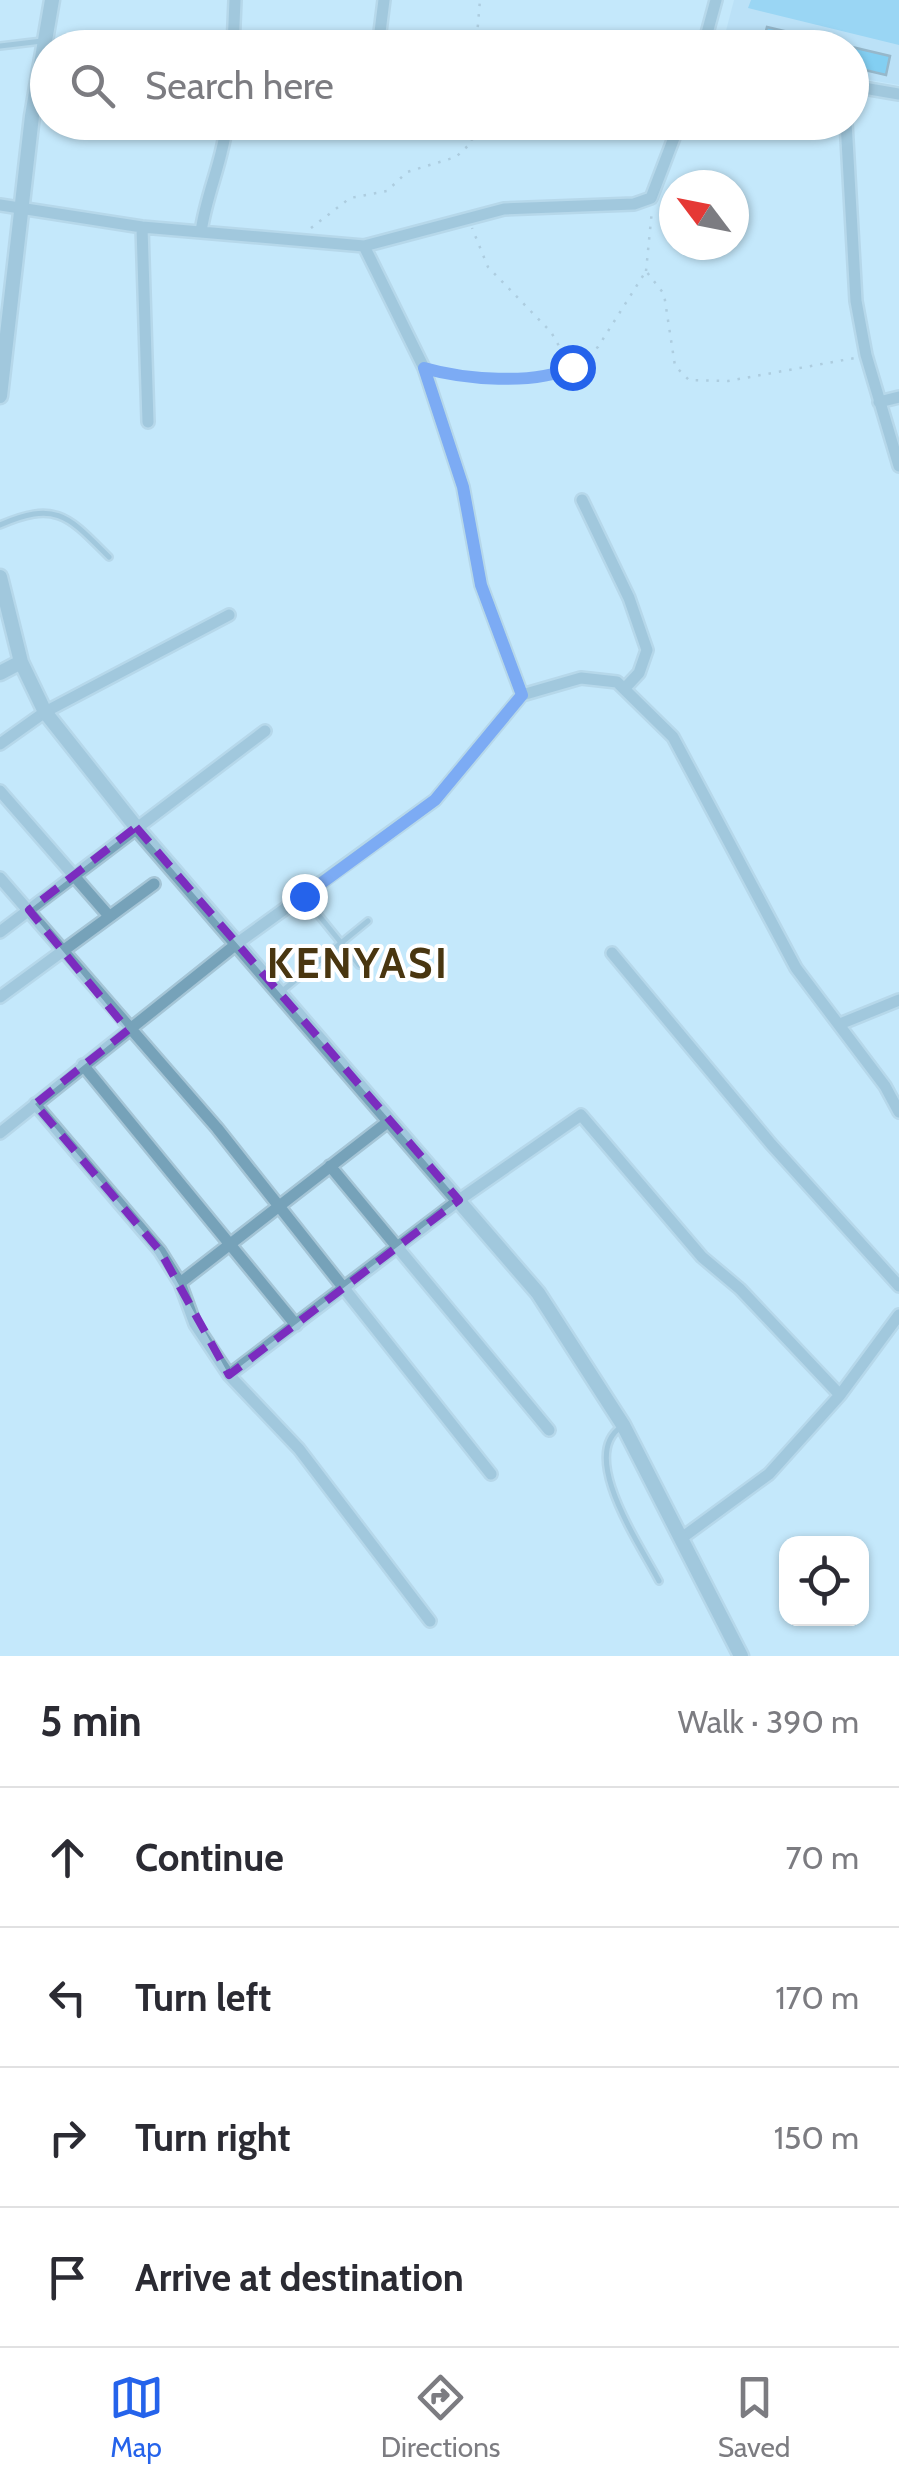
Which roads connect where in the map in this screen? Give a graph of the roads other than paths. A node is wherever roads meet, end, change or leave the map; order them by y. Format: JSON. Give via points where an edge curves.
{"nodes":[{"id":1,"x":52,"y":0,"type":"edge"},
{"id":2,"x":236,"y":0,"type":"edge"},
{"id":3,"x":384,"y":0,"type":"edge"},
{"id":4,"x":716,"y":0,"type":"edge"},
{"id":5,"x":47,"y":30,"type":"edge"},
{"id":6,"x":234,"y":30,"type":"edge"},
{"id":7,"x":380,"y":30,"type":"edge"},
{"id":8,"x":708,"y":30,"type":"edge"},
{"id":9,"x":30,"y":43,"type":"edge"},
{"id":10,"x":0,"y":46,"type":"edge"},
{"id":11,"x":869,"y":89,"type":"edge"},
{"id":12,"x":899,"y":94,"type":"edge"},
{"id":13,"x":30,"y":140,"type":"edge"},
{"id":14,"x":223,"y":140,"type":"edge"},
{"id":15,"x":673,"y":140,"type":"edge"},
{"id":16,"x":847,"y":140,"type":"edge"},
{"id":17,"x":0,"y":205,"type":"edge"},
{"id":18,"x":20,"y":208,"type":"junction"},
{"id":19,"x":142,"y":227,"type":"junction"},
{"id":20,"x":201,"y":232,"type":"junction"},
{"id":21,"x":364,"y":246,"type":"junction"},
{"id":22,"x":0,"y":396,"type":"edge"},
{"id":23,"x":899,"y":397,"type":"edge"},
{"id":24,"x":879,"y":402,"type":"junction"},
{"id":25,"x":148,"y":422,"type":"dead end"},
{"id":26,"x":899,"y":466,"type":"edge"},
{"id":27,"x":582,"y":500,"type":"dead end"},
{"id":28,"x":0,"y":525,"type":"edge"},
{"id":29,"x":109,"y":556,"type":"dead end"},
{"id":30,"x":0,"y":577,"type":"edge"},
{"id":31,"x":229,"y":615,"type":"dead end"},
{"id":32,"x":21,"y":662,"type":"junction"},
{"id":33,"x":0,"y":673,"type":"edge"},
{"id":34,"x":625,"y":688,"type":"junction"},
{"id":35,"x":522,"y":695,"type":"junction"},
{"id":36,"x":45,"y":712,"type":"junction"},
{"id":37,"x":265,"y":731,"type":"dead end"},
{"id":38,"x":0,"y":744,"type":"edge"},
{"id":39,"x":0,"y":791,"type":"edge"},
{"id":40,"x":5,"y":806,"type":"edge"},
{"id":41,"x":136,"y":827,"type":"junction"},
{"id":42,"x":73,"y":877,"type":"junction"},
{"id":43,"x":0,"y":878,"type":"edge"},
{"id":44,"x":154,"y":884,"type":"dead end"},
{"id":45,"x":304,"y":896,"type":"junction"},
{"id":46,"x":29,"y":910,"type":"junction"},
{"id":47,"x":109,"y":916,"type":"junction"},
{"id":48,"x":368,"y":920,"type":"dead end"},
{"id":49,"x":0,"y":932,"type":"edge"},
{"id":50,"x":239,"y":942,"type":"junction"},
{"id":51,"x":341,"y":942,"type":"junction"},
{"id":52,"x":62,"y":950,"type":"junction"},
{"id":53,"x":612,"y":953,"type":"dead end"},
{"id":54,"x":360,"y":965,"type":"dead end"},
{"id":55,"x":281,"y":992,"type":"junction"},
{"id":56,"x":0,"y":997,"type":"edge"},
{"id":57,"x":899,"y":1000,"type":"edge"},
{"id":58,"x":840,"y":1024,"type":"junction"},
{"id":59,"x":128,"y":1030,"type":"junction"},
{"id":60,"x":83,"y":1065,"type":"junction"},
{"id":61,"x":35,"y":1104,"type":"junction"},
{"id":62,"x":899,"y":1112,"type":"edge"},
{"id":63,"x":389,"y":1120,"type":"junction"},
{"id":64,"x":0,"y":1133,"type":"edge"},
{"id":65,"x":330,"y":1166,"type":"junction"},
{"id":66,"x":459,"y":1200,"type":"junction"},
{"id":67,"x":280,"y":1205,"type":"junction"},
{"id":68,"x":231,"y":1244,"type":"junction"},
{"id":69,"x":396,"y":1248,"type":"junction"},
{"id":70,"x":180,"y":1283,"type":"junction"},
{"id":71,"x":899,"y":1286,"type":"edge"},
{"id":72,"x":344,"y":1288,"type":"junction"},
{"id":73,"x":899,"y":1315,"type":"edge"},
{"id":74,"x":296,"y":1325,"type":"junction"},
{"id":75,"x":230,"y":1375,"type":"junction"},
{"id":76,"x":840,"y":1394,"type":"junction"},
{"id":77,"x":623,"y":1425,"type":"junction"},
{"id":78,"x":549,"y":1430,"type":"dead end"},
{"id":79,"x":491,"y":1474,"type":"dead end"},
{"id":80,"x":682,"y":1537,"type":"junction"},
{"id":81,"x":659,"y":1581,"type":"dead end"},
{"id":82,"x":430,"y":1621,"type":"dead end"},
{"id":83,"x":741,"y":1656,"type":"edge"}],
"edges":[{"from":1,"to":5,"type":"street"},
{"from":2,"to":6,"type":"street"},
{"from":3,"to":7,"type":"street"},
{"from":4,"to":8,"type":"street"},
{"from":9,"to":10,"type":"lane"},
{"from":11,"to":12,"type":"street"},
{"from":13,"to":18,"type":"street"},
{"from":14,"to":20,"type":"street"},
{"from":15,"to":21,"type":"street","via":[[651,198],[634,204],[504,209]]},
{"from":16,"to":24,"type":"street","via":[[856,301]]},
{"from":17,"to":18,"type":"street"},
{"from":18,"to":19,"type":"street"},
{"from":18,"to":22,"type":"street"},
{"from":19,"to":20,"type":"street"},
{"from":19,"to":25,"type":"street"},
{"from":20,"to":21,"type":"street"},
{"from":21,"to":35,"type":"street","via":[[424,368],[463,487],[481,585]]},
{"from":23,"to":24,"type":"street"},
{"from":24,"to":26,"type":"street"},
{"from":27,"to":34,"type":"street","via":[[648,650]]},
{"from":28,"to":29,"type":"lane","via":[[50,511],[71,519]]},
{"from":30,"to":32,"type":"street"},
{"from":31,"to":36,"type":"street"},
{"from":32,"to":33,"type":"street"},
{"from":32,"to":36,"type":"street"},
{"from":34,"to":35,"type":"street","via":[[581,678]]},
{"from":34,"to":58,"type":"street","via":[[674,736],[796,968]]},
{"from":35,"to":45,"type":"street","via":[[435,800]]},
{"from":36,"to":38,"type":"street"},
{"from":36,"to":41,"type":"street"},
{"from":37,"to":41,"type":"street"},
{"from":39,"to":40,"type":"street"},
{"from":40,"to":42,"type":"street"},
{"from":41,"to":42,"type":"street"},
{"from":41,"to":50,"type":"street"},
{"from":42,"to":46,"type":"street"},
{"from":42,"to":47,"type":"street"},
{"from":43,"to":46,"type":"street"},
{"from":44,"to":47,"type":"street"},
{"from":45,"to":50,"type":"street"},
{"from":45,"to":51,"type":"lane"},
{"from":46,"to":49,"type":"street"},
{"from":46,"to":52,"type":"street"},
{"from":47,"to":52,"type":"street"},
{"from":48,"to":51,"type":"lane"},
{"from":50,"to":55,"type":"street"},
{"from":50,"to":59,"type":"street"},
{"from":51,"to":54,"type":"lane"},
{"from":51,"to":55,"type":"lane"},
{"from":52,"to":56,"type":"street"},
{"from":52,"to":59,"type":"street"},
{"from":53,"to":71,"type":"street"},
{"from":55,"to":63,"type":"street"},
{"from":57,"to":58,"type":"street"},
{"from":58,"to":62,"type":"street"},
{"from":59,"to":60,"type":"street"},
{"from":59,"to":67,"type":"street"},
{"from":60,"to":61,"type":"street"},
{"from":60,"to":68,"type":"street"},
{"from":61,"to":64,"type":"street"},
{"from":61,"to":70,"type":"street","via":[[160,1250]]},
{"from":63,"to":65,"type":"street"},
{"from":63,"to":66,"type":"street"},
{"from":65,"to":67,"type":"street"},
{"from":65,"to":69,"type":"street"},
{"from":66,"to":69,"type":"street"},
{"from":66,"to":76,"type":"street","via":[[581,1115],[702,1257]]},
{"from":66,"to":77,"type":"street","via":[[538,1293]]},
{"from":67,"to":68,"type":"street"},
{"from":67,"to":72,"type":"street"},
{"from":68,"to":70,"type":"street"},
{"from":68,"to":74,"type":"street"},
{"from":69,"to":72,"type":"street"},
{"from":69,"to":78,"type":"street"},
{"from":70,"to":75,"type":"street","via":[[194,1324]]},
{"from":72,"to":74,"type":"street"},
{"from":72,"to":79,"type":"street"},
{"from":73,"to":76,"type":"street"},
{"from":74,"to":75,"type":"street"},
{"from":75,"to":82,"type":"street","via":[[299,1449]]},
{"from":76,"to":80,"type":"street","via":[[769,1474]]},
{"from":77,"to":80,"type":"street"},
{"from":77,"to":81,"type":"lane","via":[[610,1434],[603,1455],[614,1496]]},
{"from":80,"to":83,"type":"street"}]}
